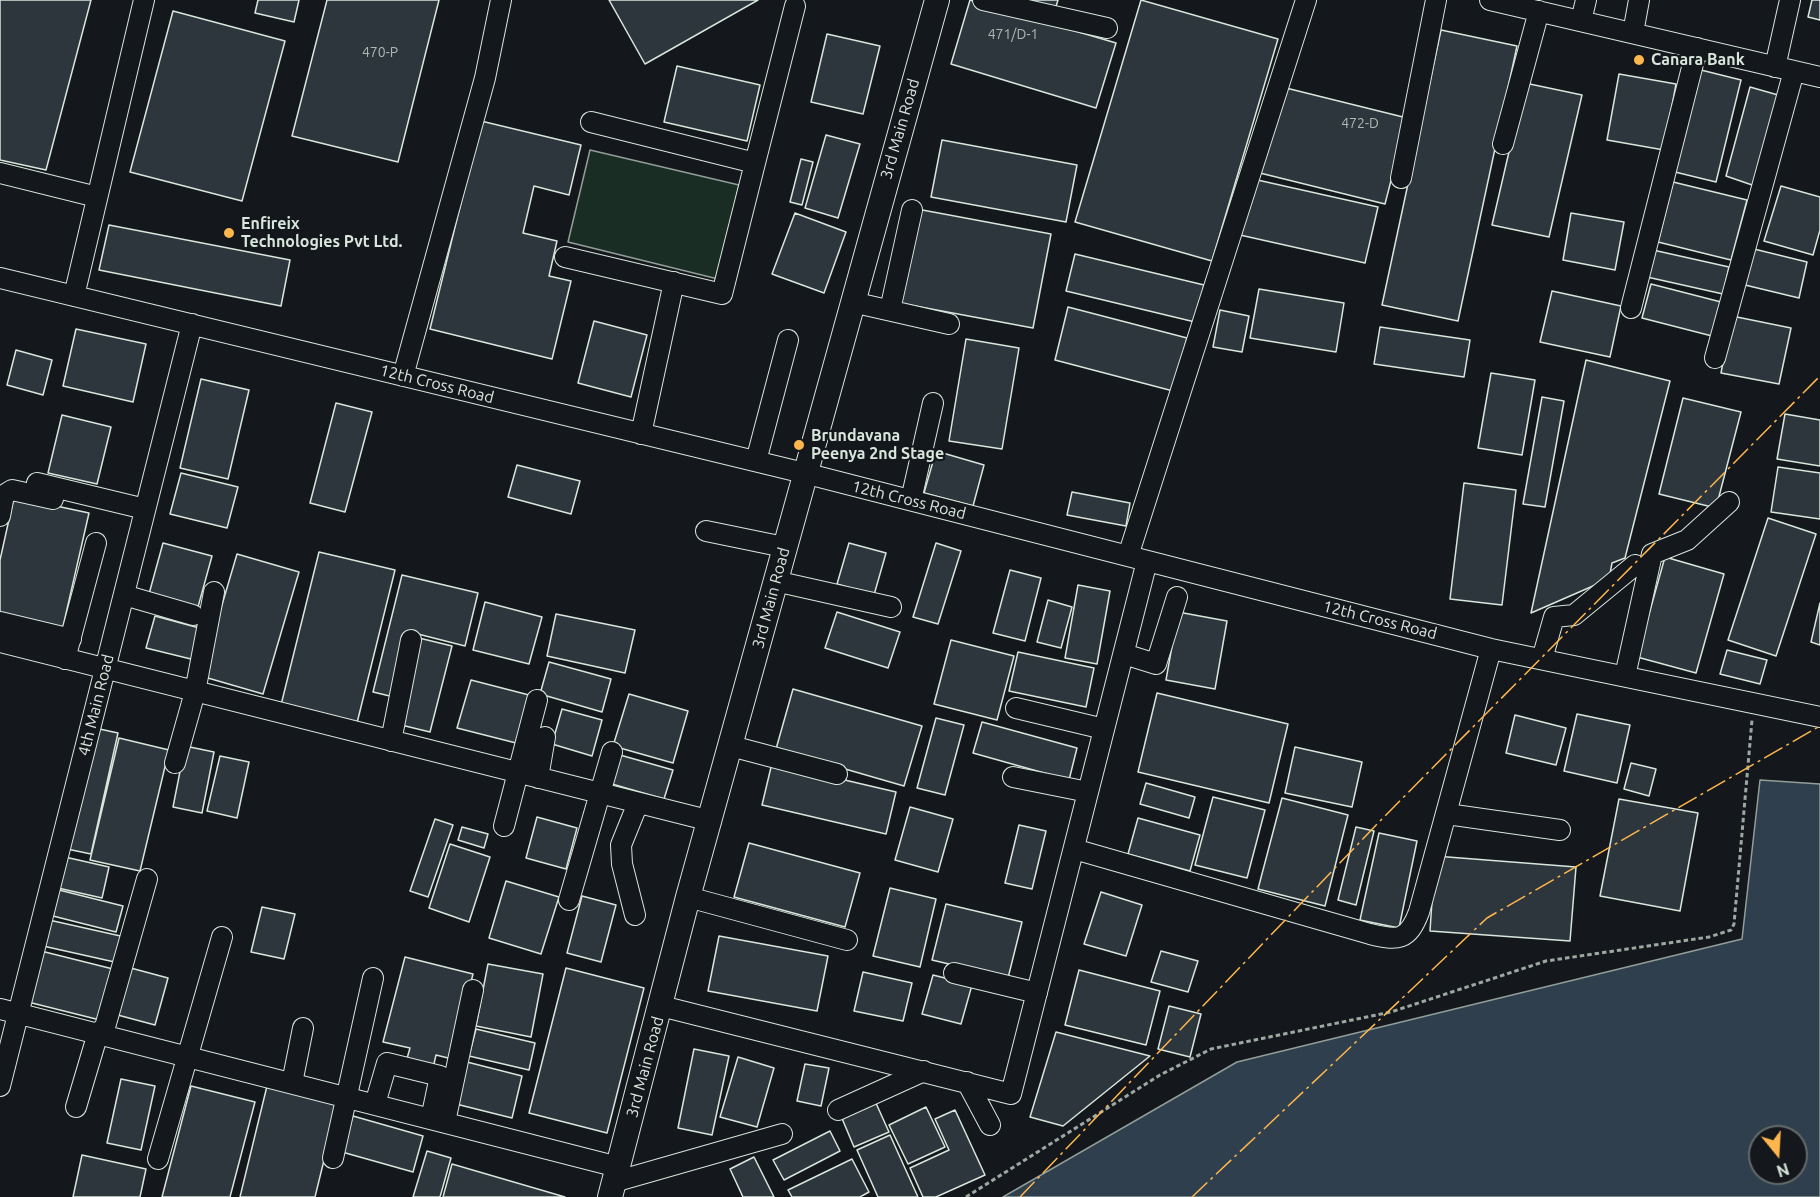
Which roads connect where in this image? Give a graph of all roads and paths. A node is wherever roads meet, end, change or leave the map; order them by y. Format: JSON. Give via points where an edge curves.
{"nodes":[{"id":1,"x":144,"y":0,"type":"edge"},
{"id":2,"x":501,"y":0,"type":"edge"},
{"id":3,"x":937,"y":0,"type":"edge"},
{"id":4,"x":983,"y":0,"type":"edge"},
{"id":5,"x":1306,"y":0,"type":"edge"},
{"id":6,"x":1436,"y":0,"type":"edge"},
{"id":7,"x":1490,"y":0,"type":"edge"},
{"id":8,"x":1586,"y":0,"type":"edge"},
{"id":9,"x":1640,"y":0,"type":"edge"},
{"id":10,"x":1790,"y":0,"type":"edge"},
{"id":11,"x":795,"y":6,"type":"dead end"},
{"id":12,"x":1539,"y":11,"type":"junction"},
{"id":13,"x":1581,"y":21,"type":"junction"},
{"id":14,"x":1107,"y":28,"type":"dead end"},
{"id":15,"x":1633,"y":33,"type":"junction"},
{"id":16,"x":1697,"y":48,"type":"junction"},
{"id":17,"x":1785,"y":69,"type":"junction"},
{"id":18,"x":1820,"y":77,"type":"edge"},
{"id":19,"x":591,"y":122,"type":"dead end"},
{"id":20,"x":1503,"y":144,"type":"dead end"},
{"id":21,"x":755,"y":163,"type":"junction"},
{"id":22,"x":0,"y":173,"type":"edge"},
{"id":23,"x":1401,"y":178,"type":"dead end"},
{"id":24,"x":97,"y":197,"type":"junction"},
{"id":25,"x":912,"y":210,"type":"dead end"},
{"id":26,"x":565,"y":257,"type":"dead end"},
{"id":27,"x":0,"y":278,"type":"edge"},
{"id":28,"x":674,"y":282,"type":"junction"},
{"id":29,"x":74,"y":296,"type":"junction"},
{"id":30,"x":852,"y":302,"type":"junction"},
{"id":31,"x":1631,"y":308,"type":"dead end"},
{"id":32,"x":890,"y":310,"type":"junction"},
{"id":33,"x":192,"y":324,"type":"junction"},
{"id":34,"x":949,"y":324,"type":"dead end"},
{"id":35,"x":788,"y":340,"type":"dead end"},
{"id":36,"x":1715,"y":358,"type":"dead end"},
{"id":37,"x":403,"y":376,"type":"junction"},
{"id":38,"x":933,"y":403,"type":"dead end"},
{"id":39,"x":641,"y":434,"type":"junction"},
{"id":40,"x":756,"y":461,"type":"junction"},
{"id":41,"x":804,"y":473,"type":"junction"},
{"id":42,"x":37,"y":483,"type":"dead end"},
{"id":43,"x":911,"y":500,"type":"junction"},
{"id":44,"x":1729,"y":502,"type":"dead end"},
{"id":45,"x":87,"y":507,"type":"dead end"},
{"id":46,"x":145,"y":509,"type":"junction"},
{"id":47,"x":0,"y":516,"type":"edge"},
{"id":48,"x":706,"y":531,"type":"dead end"},
{"id":49,"x":96,"y":543,"type":"dead end"},
{"id":50,"x":784,"y":547,"type":"junction"},
{"id":51,"x":1128,"y":556,"type":"junction"},
{"id":52,"x":1148,"y":561,"type":"junction"},
{"id":53,"x":1635,"y":565,"type":"dead end"},
{"id":54,"x":775,"y":581,"type":"junction"},
{"id":55,"x":214,"y":592,"type":"dead end"},
{"id":56,"x":124,"y":595,"type":"junction"},
{"id":57,"x":1177,"y":597,"type":"dead end"},
{"id":58,"x":891,"y":607,"type":"dead end"},
{"id":59,"x":193,"y":615,"type":"dead end"},
{"id":60,"x":0,"y":622,"type":"edge"},
{"id":61,"x":71,"y":639,"type":"junction"},
{"id":62,"x":411,"y":640,"type":"dead end"},
{"id":63,"x":0,"y":642,"type":"edge"},
{"id":64,"x":1491,"y":649,"type":"junction"},
{"id":65,"x":1124,"y":654,"type":"junction"},
{"id":66,"x":65,"y":659,"type":"junction"},
{"id":67,"x":1542,"y":659,"type":"junction"},
{"id":68,"x":105,"y":670,"type":"junction"},
{"id":69,"x":1625,"y":676,"type":"junction"},
{"id":70,"x":195,"y":692,"type":"junction"},
{"id":71,"x":537,"y":700,"type":"dead end"},
{"id":72,"x":1753,"y":703,"type":"junction"},
{"id":73,"x":1016,"y":708,"type":"dead end"},
{"id":74,"x":1820,"y":717,"type":"edge"},
{"id":75,"x":1104,"y":729,"type":"junction"},
{"id":76,"x":545,"y":737,"type":"dead end"},
{"id":77,"x":391,"y":741,"type":"junction"},
{"id":78,"x":731,"y":746,"type":"junction"},
{"id":79,"x":612,"y":752,"type":"dead end"},
{"id":80,"x":175,"y":763,"type":"dead end"},
{"id":81,"x":837,"y":774,"type":"dead end"},
{"id":82,"x":529,"y":776,"type":"junction"},
{"id":83,"x":1013,"y":777,"type":"dead end"},
{"id":84,"x":1088,"y":792,"type":"junction"},
{"id":85,"x":600,"y":794,"type":"junction"},
{"id":86,"x":638,"y":803,"type":"junction"},
{"id":87,"x":1446,"y":814,"type":"junction"},
{"id":88,"x":711,"y":821,"type":"junction"},
{"id":89,"x":504,"y":826,"type":"dead end"},
{"id":90,"x":1560,"y":830,"type":"dead end"},
{"id":91,"x":1074,"y":849,"type":"junction"},
{"id":92,"x":147,"y":879,"type":"dead end"},
{"id":93,"x":688,"y":897,"type":"junction"},
{"id":94,"x":569,"y":900,"type":"dead end"},
{"id":95,"x":635,"y":915,"type":"dead end"},
{"id":96,"x":222,"y":936,"type":"dead end"},
{"id":97,"x":847,"y":940,"type":"dead end"},
{"id":98,"x":954,"y":973,"type":"dead end"},
{"id":99,"x":373,"y":978,"type":"dead end"},
{"id":100,"x":473,"y":990,"type":"dead end"},
{"id":101,"x":1037,"y":993,"type":"junction"},
{"id":102,"x":661,"y":1006,"type":"junction"},
{"id":103,"x":9,"y":1011,"type":"edge"},
{"id":104,"x":303,"y":1028,"type":"dead end"},
{"id":105,"x":98,"y":1033,"type":"junction"},
{"id":106,"x":186,"y":1056,"type":"junction"},
{"id":107,"x":924,"y":1071,"type":"junction"},
{"id":108,"x":967,"y":1082,"type":"junction"},
{"id":109,"x":292,"y":1083,"type":"junction"},
{"id":110,"x":0,"y":1086,"type":"edge"},
{"id":111,"x":348,"y":1098,"type":"junction"},
{"id":112,"x":375,"y":1104,"type":"junction"},
{"id":113,"x":76,"y":1107,"type":"dead end"},
{"id":114,"x":838,"y":1110,"type":"dead end"},
{"id":115,"x":438,"y":1121,"type":"junction"},
{"id":116,"x":990,"y":1125,"type":"dead end"},
{"id":117,"x":782,"y":1134,"type":"dead end"},
{"id":118,"x":333,"y":1158,"type":"dead end"},
{"id":119,"x":158,"y":1159,"type":"dead end"},
{"id":120,"x":614,"y":1182,"type":"edge"},
{"id":121,"x":966,"y":1197,"type":"edge"}],
"edges":[{"from":1,"to":24,"type":"street"},
{"from":2,"to":37,"type":"street","via":[[486,78]]},
{"from":3,"to":30,"type":"main road","name":"3rd Main Road"},
{"from":4,"to":14,"type":"street"},
{"from":5,"to":51,"type":"street"},
{"from":6,"to":23,"type":"street"},
{"from":7,"to":12,"type":"street"},
{"from":8,"to":13,"type":"street"},
{"from":9,"to":15,"type":"street"},
{"from":10,"to":17,"type":"street"},
{"from":11,"to":21,"type":"street"},
{"from":12,"to":13,"type":"street"},
{"from":12,"to":20,"type":"street"},
{"from":13,"to":15,"type":"street"},
{"from":15,"to":16,"type":"street"},
{"from":16,"to":17,"type":"street"},
{"from":16,"to":31,"type":"street"},
{"from":17,"to":18,"type":"street"},
{"from":17,"to":36,"type":"street"},
{"from":19,"to":21,"type":"street"},
{"from":21,"to":28,"type":"street","via":[[723,294]]},
{"from":22,"to":24,"type":"street"},
{"from":24,"to":29,"type":"street"},
{"from":25,"to":32,"type":"street"},
{"from":26,"to":28,"type":"street"},
{"from":27,"to":29,"type":"street","name":"12th Cross Road"},
{"from":28,"to":39,"type":"street"},
{"from":29,"to":33,"type":"street","name":"12th Cross Road"},
{"from":30,"to":32,"type":"street"},
{"from":30,"to":41,"type":"main road","name":"3rd Main Road"},
{"from":32,"to":34,"type":"street"},
{"from":33,"to":37,"type":"street","name":"12th Cross Road"},
{"from":33,"to":46,"type":"street","name":"4th Main Road"},
{"from":35,"to":40,"type":"street"},
{"from":37,"to":39,"type":"street","name":"12th Cross Road"},
{"from":38,"to":43,"type":"street"},
{"from":39,"to":40,"type":"street","name":"12th Cross Road"},
{"from":40,"to":41,"type":"street","name":"12th Cross Road"},
{"from":41,"to":43,"type":"street","name":"12th Cross Road"},
{"from":41,"to":50,"type":"main road","name":"3rd Main Road"},
{"from":42,"to":46,"type":"street"},
{"from":43,"to":51,"type":"street","name":"12th Cross Road"},
{"from":44,"to":69,"type":"street","via":[[1687,540],[1652,554]]},
{"from":45,"to":47,"type":"street","via":[[12,490],[4,495]]},
{"from":46,"to":56,"type":"street","name":"4th Main Road"},
{"from":48,"to":50,"type":"street"},
{"from":49,"to":61,"type":"street"},
{"from":50,"to":54,"type":"main road","name":"3rd Main Road"},
{"from":51,"to":52,"type":"street","name":"12th Cross Road"},
{"from":52,"to":64,"type":"street","name":"12th Cross Road"},
{"from":52,"to":65,"type":"street"},
{"from":53,"to":67,"type":"street","via":[[1574,615],[1554,617]]},
{"from":54,"to":58,"type":"street"},
{"from":54,"to":78,"type":"main road","name":"3rd Main Road"},
{"from":55,"to":70,"type":"street"},
{"from":56,"to":59,"type":"street"},
{"from":56,"to":68,"type":"street","name":"4th Main Road"},
{"from":57,"to":65,"type":"street","via":[[1156,664]]},
{"from":60,"to":61,"type":"street"},
{"from":61,"to":66,"type":"street"},
{"from":62,"to":77,"type":"street"},
{"from":63,"to":66,"type":"street"},
{"from":64,"to":67,"type":"street","name":"12th Cross Road"},
{"from":64,"to":87,"type":"street"},
{"from":65,"to":75,"type":"street"},
{"from":66,"to":68,"type":"street"},
{"from":67,"to":69,"type":"street","name":"12th Cross Road"},
{"from":68,"to":70,"type":"street"},
{"from":68,"to":103,"type":"street","name":"4th Main Road"},
{"from":69,"to":72,"type":"street","name":"12th Cross Road"},
{"from":70,"to":77,"type":"street"},
{"from":70,"to":80,"type":"street"},
{"from":71,"to":82,"type":"street"},
{"from":72,"to":74,"type":"street","name":"12th Cross Road"},
{"from":72,"to":121,"type":"path","via":[[1731,930],[1709,937],[1546,961],[1391,1012],[1211,1049],[1160,1075]]},
{"from":73,"to":75,"type":"street"},
{"from":75,"to":84,"type":"street"},
{"from":76,"to":82,"type":"street"},
{"from":77,"to":82,"type":"street"},
{"from":78,"to":81,"type":"street"},
{"from":78,"to":88,"type":"main road","name":"3rd Main Road"},
{"from":79,"to":85,"type":"street"},
{"from":82,"to":85,"type":"street"},
{"from":82,"to":89,"type":"street"},
{"from":83,"to":84,"type":"street"},
{"from":84,"to":91,"type":"street"},
{"from":85,"to":86,"type":"street"},
{"from":85,"to":94,"type":"street"},
{"from":86,"to":88,"type":"street"},
{"from":86,"to":95,"type":"street","via":[[621,845]]},
{"from":87,"to":90,"type":"street"},
{"from":87,"to":91,"type":"street","via":[[1414,926],[1404,937],[1391,939]]},
{"from":88,"to":93,"type":"main road","name":"3rd Main Road"},
{"from":91,"to":101,"type":"street"},
{"from":92,"to":105,"type":"street","via":[[105,1027]]},
{"from":93,"to":97,"type":"street"},
{"from":93,"to":102,"type":"main road","name":"3rd Main Road"},
{"from":96,"to":106,"type":"street"},
{"from":98,"to":101,"type":"street"},
{"from":99,"to":111,"type":"street"},
{"from":100,"to":115,"type":"street"},
{"from":101,"to":108,"type":"street","via":[[1011,1094]]},
{"from":102,"to":107,"type":"street"},
{"from":102,"to":120,"type":"main road","name":"3rd Main Road"},
{"from":103,"to":105,"type":"street"},
{"from":103,"to":110,"type":"street","name":"4th Main Road"},
{"from":104,"to":109,"type":"street"},
{"from":105,"to":106,"type":"street"},
{"from":105,"to":113,"type":"street"},
{"from":106,"to":109,"type":"street"},
{"from":106,"to":119,"type":"street"},
{"from":107,"to":108,"type":"street"},
{"from":107,"to":114,"type":"street"},
{"from":108,"to":116,"type":"street"},
{"from":109,"to":111,"type":"street"},
{"from":111,"to":112,"type":"street"},
{"from":111,"to":118,"type":"street"},
{"from":112,"to":115,"type":"street"},
{"from":112,"to":115,"type":"street","via":[[387,1063],[440,1076]]},
{"from":115,"to":120,"type":"street"},
{"from":117,"to":120,"type":"street"}]}
